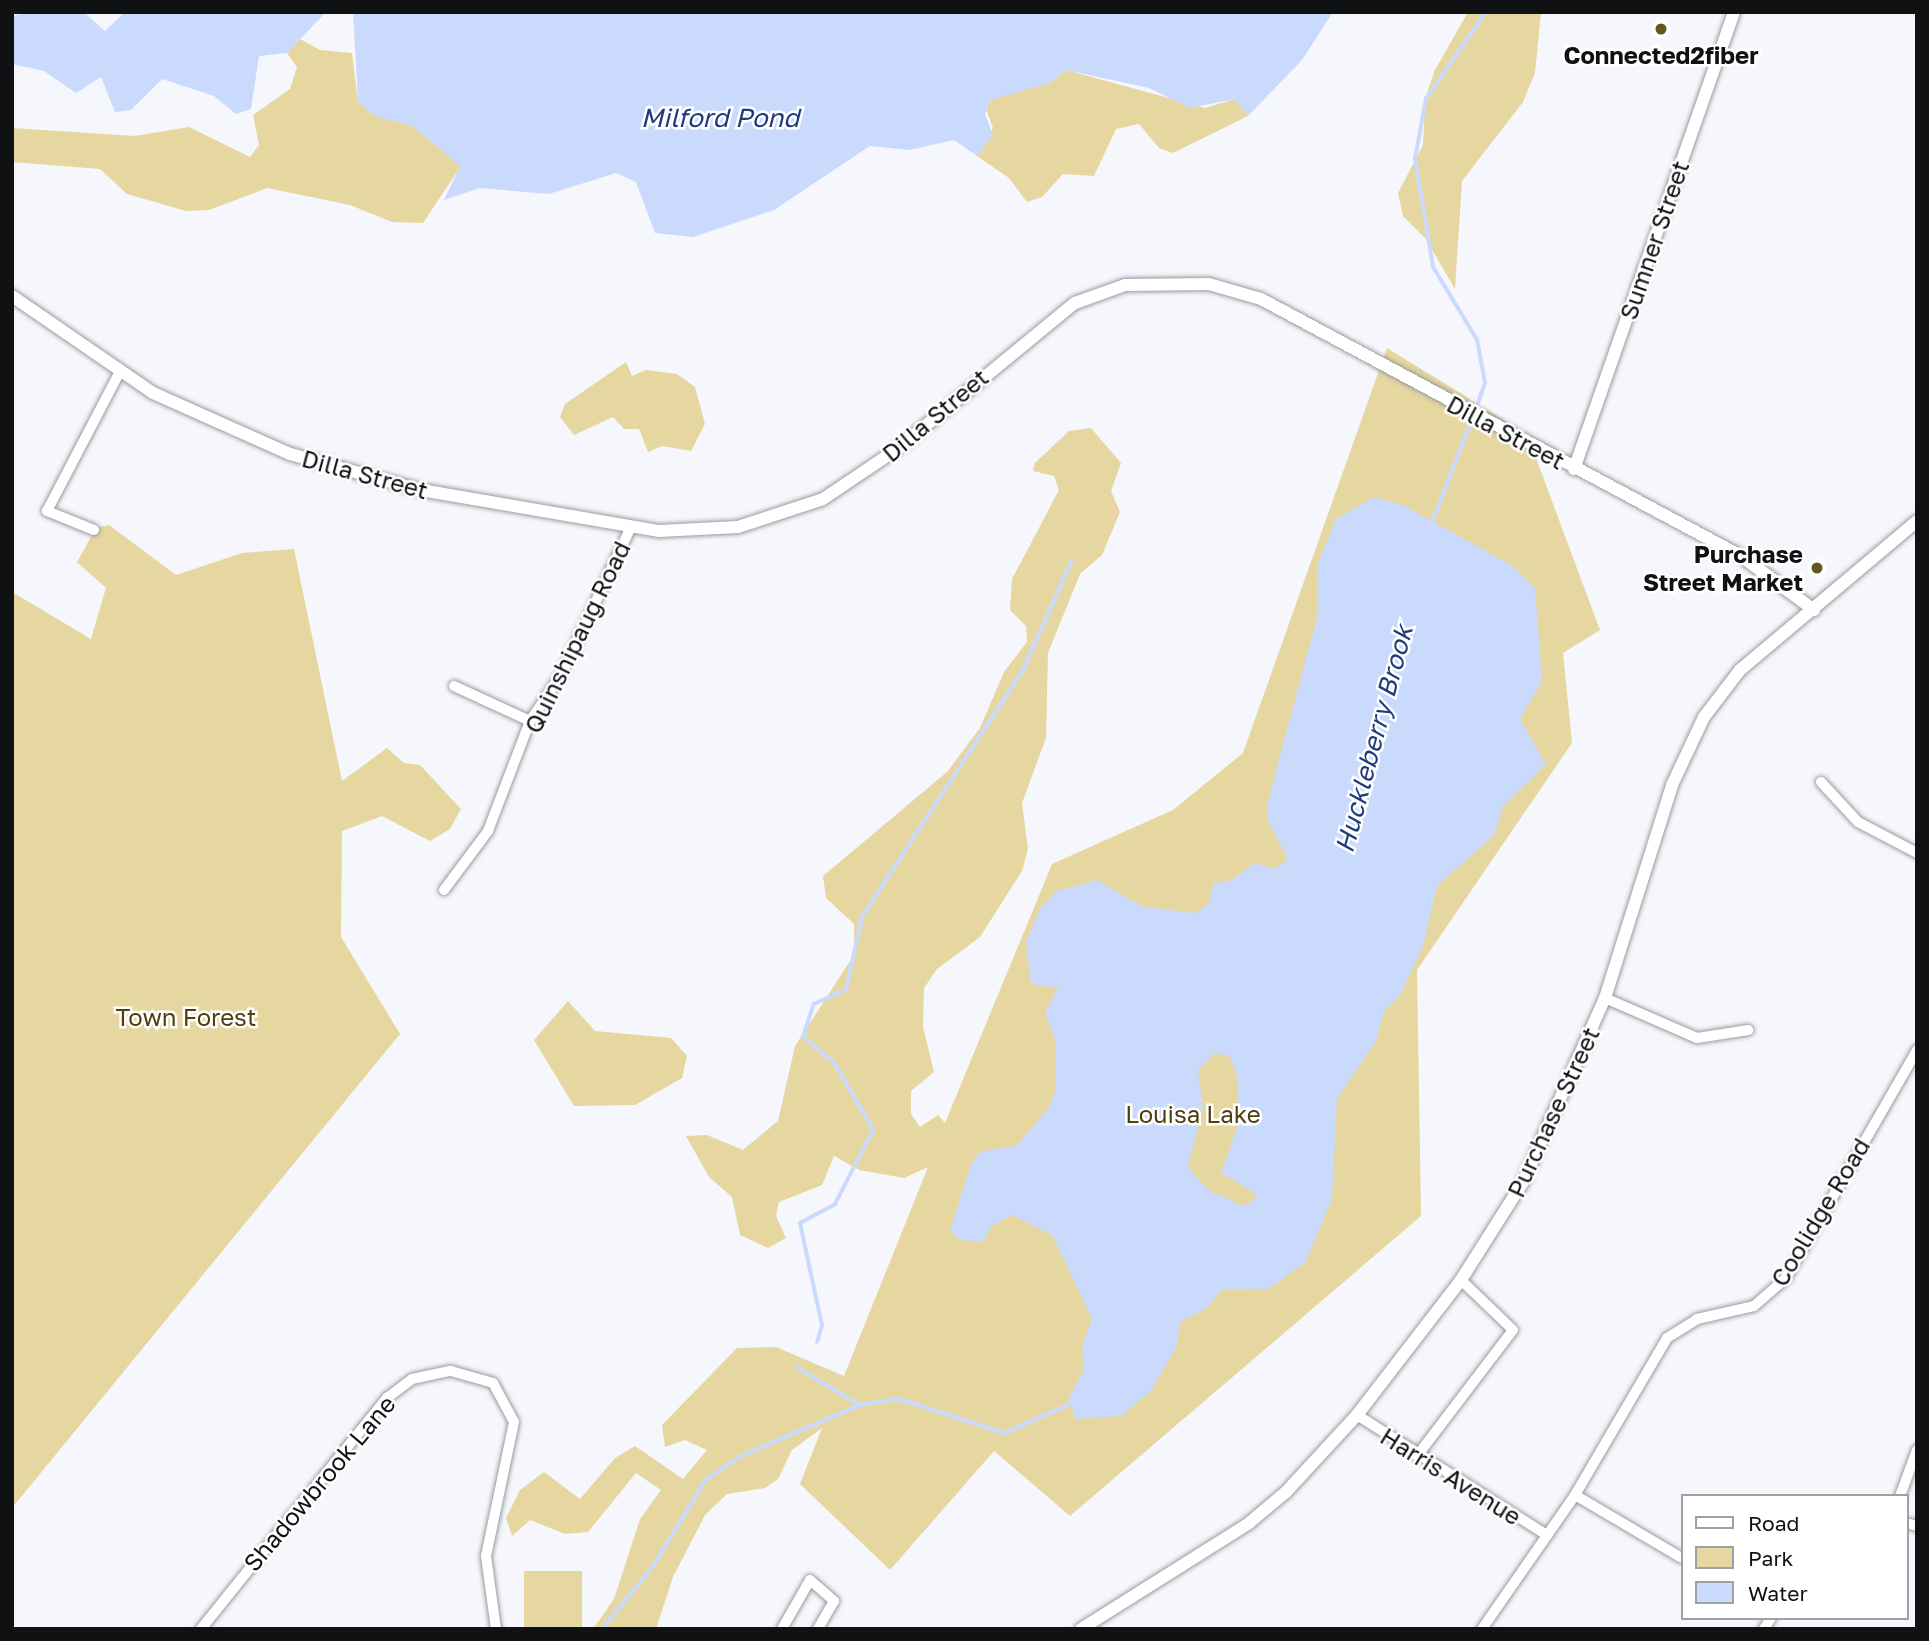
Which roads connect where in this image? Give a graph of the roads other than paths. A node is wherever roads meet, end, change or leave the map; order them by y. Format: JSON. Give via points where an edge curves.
{"nodes":[{"id":1,"x":1734,"y":12,"type":"edge"},
{"id":2,"x":12,"y":296,"type":"edge"},
{"id":3,"x":119,"y":373,"type":"junction"},
{"id":4,"x":1574,"y":469,"type":"junction"},
{"id":5,"x":1917,"y":521,"type":"edge"},
{"id":6,"x":630,"y":529,"type":"junction"},
{"id":7,"x":94,"y":530,"type":"dead end"},
{"id":8,"x":1814,"y":610,"type":"junction"},
{"id":9,"x":454,"y":686,"type":"dead end"},
{"id":10,"x":530,"y":721,"type":"junction"},
{"id":11,"x":1821,"y":782,"type":"dead end"},
{"id":12,"x":1917,"y":853,"type":"edge"},
{"id":13,"x":443,"y":890,"type":"dead end"},
{"id":14,"x":1605,"y":998,"type":"junction"},
{"id":15,"x":1748,"y":1030,"type":"dead end"},
{"id":16,"x":1917,"y":1049,"type":"edge"},
{"id":17,"x":1461,"y":1280,"type":"junction"},
{"id":18,"x":1357,"y":1415,"type":"junction"},
{"id":19,"x":1917,"y":1450,"type":"edge"},
{"id":20,"x":1417,"y":1456,"type":"junction"},
{"id":21,"x":1901,"y":1494,"type":"edge"},
{"id":22,"x":1575,"y":1495,"type":"junction"},
{"id":23,"x":1547,"y":1535,"type":"junction"},
{"id":24,"x":1680,"y":1557,"type":"edge"},
{"id":25,"x":1088,"y":1627,"type":"edge"},
{"id":26,"x":201,"y":1629,"type":"edge"},
{"id":27,"x":496,"y":1629,"type":"edge"},
{"id":28,"x":782,"y":1629,"type":"edge"},
{"id":29,"x":818,"y":1629,"type":"edge"},
{"id":30,"x":1482,"y":1629,"type":"edge"}],
"edges":[{"from":1,"to":4,"type":"main road","name":"Sumner Street"},
{"from":2,"to":3,"type":"main road","name":"Dilla Street"},
{"from":3,"to":6,"type":"main road","name":"Dilla Street","via":[[204,419],[336,470]]},
{"from":3,"to":7,"type":"street","via":[[47,511]]},
{"from":4,"to":6,"type":"main road","name":"Dilla Street","via":[[1242,291],[1179,280],[1125,285],[1042,324],[897,449],[822,499],[738,527]]},
{"from":4,"to":8,"type":"main road","name":"Dilla Street","via":[[1763,570]]},
{"from":5,"to":8,"type":"main road","name":"Purchase Street"},
{"from":6,"to":10,"type":"street","name":"Quinshipaug Road","via":[[561,675]]},
{"from":8,"to":14,"type":"main road","name":"Purchase Street","via":[[1740,670],[1704,717],[1672,785]]},
{"from":9,"to":10,"type":"street"},
{"from":10,"to":13,"type":"street","name":"Quinshipaug Road","via":[[488,831]]},
{"from":11,"to":12,"type":"street","via":[[1858,822]]},
{"from":14,"to":15,"type":"street","via":[[1697,1038]]},
{"from":14,"to":17,"type":"main road","name":"Purchase Street","via":[[1522,1182]]},
{"from":16,"to":22,"type":"street","name":"Coolidge Road","via":[[1786,1278],[1754,1306],[1697,1320],[1667,1338]]},
{"from":17,"to":18,"type":"main road","name":"Purchase Street"},
{"from":17,"to":20,"type":"street","via":[[1513,1330]]},
{"from":18,"to":20,"type":"street","name":"Harris Avenue"},
{"from":18,"to":25,"type":"main road","name":"Purchase Street","via":[[1249,1523]]},
{"from":19,"to":21,"type":"street"},
{"from":20,"to":23,"type":"street","name":"Harris Avenue"},
{"from":22,"to":23,"type":"street","name":"Coolidge Road"},
{"from":22,"to":24,"type":"street"},
{"from":23,"to":30,"type":"street","name":"Coolidge Road"},
{"from":26,"to":27,"type":"street","name":"Shadowbrook Lane","via":[[387,1398],[412,1379],[460,1371],[500,1390],[514,1422],[486,1556]]},
{"from":28,"to":29,"type":"street","via":[[810,1580],[834,1601]]}]}
